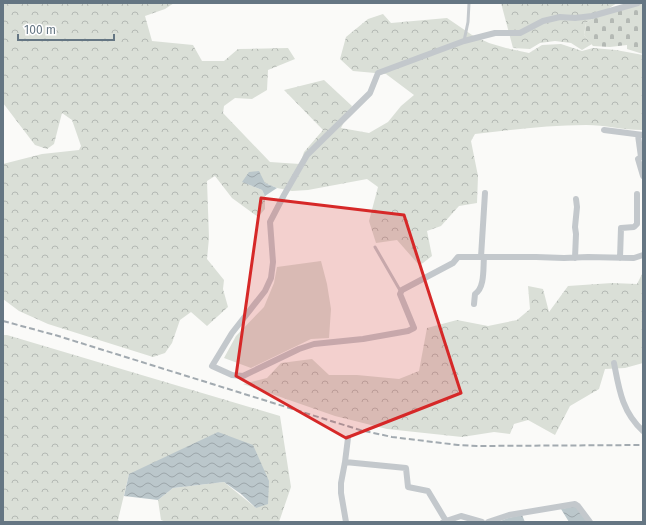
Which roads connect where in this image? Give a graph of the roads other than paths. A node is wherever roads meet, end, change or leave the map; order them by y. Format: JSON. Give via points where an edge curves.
{"nodes":[{"id":1,"x":469,"y":3,"type":"edge"},
{"id":2,"x":638,"y":3,"type":"edge"},
{"id":3,"x":464,"y":40,"type":"junction"},
{"id":4,"x":604,"y":130,"type":"dead end"},
{"id":5,"x":641,"y":135,"type":"edge"},
{"id":6,"x":643,"y":176,"type":"edge"},
{"id":7,"x":485,"y":193,"type":"dead end"},
{"id":8,"x":637,"y":194,"type":"dead end"},
{"id":9,"x":576,"y":200,"type":"dead end"},
{"id":10,"x":375,"y":247,"type":"dead end"},
{"id":11,"x":643,"y":255,"type":"edge"},
{"id":12,"x":482,"y":257,"type":"junction"},
{"id":13,"x":575,"y":258,"type":"junction"},
{"id":14,"x":620,"y":258,"type":"junction"},
{"id":15,"x":401,"y":292,"type":"junction"},
{"id":16,"x":474,"y":304,"type":"dead end"},
{"id":17,"x":614,"y":363,"type":"dead end"},
{"id":18,"x":643,"y":430,"type":"edge"},
{"id":19,"x":348,"y":438,"type":"dead end"},
{"id":20,"x":345,"y":462,"type":"junction"},
{"id":21,"x":445,"y":521,"type":"edge"},
{"id":22,"x":346,"y":522,"type":"edge"},
{"id":23,"x":482,"y":522,"type":"edge"},
{"id":24,"x":488,"y":522,"type":"edge"},
{"id":25,"x":590,"y":522,"type":"edge"}],
"edges":[{"from":1,"to":3,"type":"lane"},
{"from":2,"to":3,"type":"street","via":[[592,16],[560,17],[520,33],[495,33]]},
{"from":3,"to":15,"type":"street","via":[[378,73],[370,93],[307,155],[270,222],[273,262],[271,278],[265,291],[232,333],[212,366],[232,375],[243,376],[314,344],[408,331],[414,328]]},
{"from":4,"to":5,"type":"street"},
{"from":5,"to":6,"type":"street","via":[[641,158],[638,159]]},
{"from":7,"to":12,"type":"street"},
{"from":8,"to":14,"type":"street","via":[[637,224],[634,227],[621,228]]},
{"from":9,"to":13,"type":"street"},
{"from":10,"to":15,"type":"lane"},
{"from":11,"to":14,"type":"street"},
{"from":12,"to":13,"type":"street"},
{"from":12,"to":15,"type":"street","via":[[458,257]]},
{"from":12,"to":16,"type":"street","via":[[481,287],[475,294]]},
{"from":13,"to":14,"type":"street"},
{"from":17,"to":18,"type":"street","via":[[620,394],[628,414]]},
{"from":19,"to":20,"type":"street"},
{"from":20,"to":21,"type":"street","via":[[406,468],[408,487],[428,491]]},
{"from":20,"to":22,"type":"street","via":[[341,493]]},
{"from":21,"to":23,"type":"street","via":[[461,516]]},
{"from":24,"to":25,"type":"street","via":[[509,515],[575,504]]}]}
